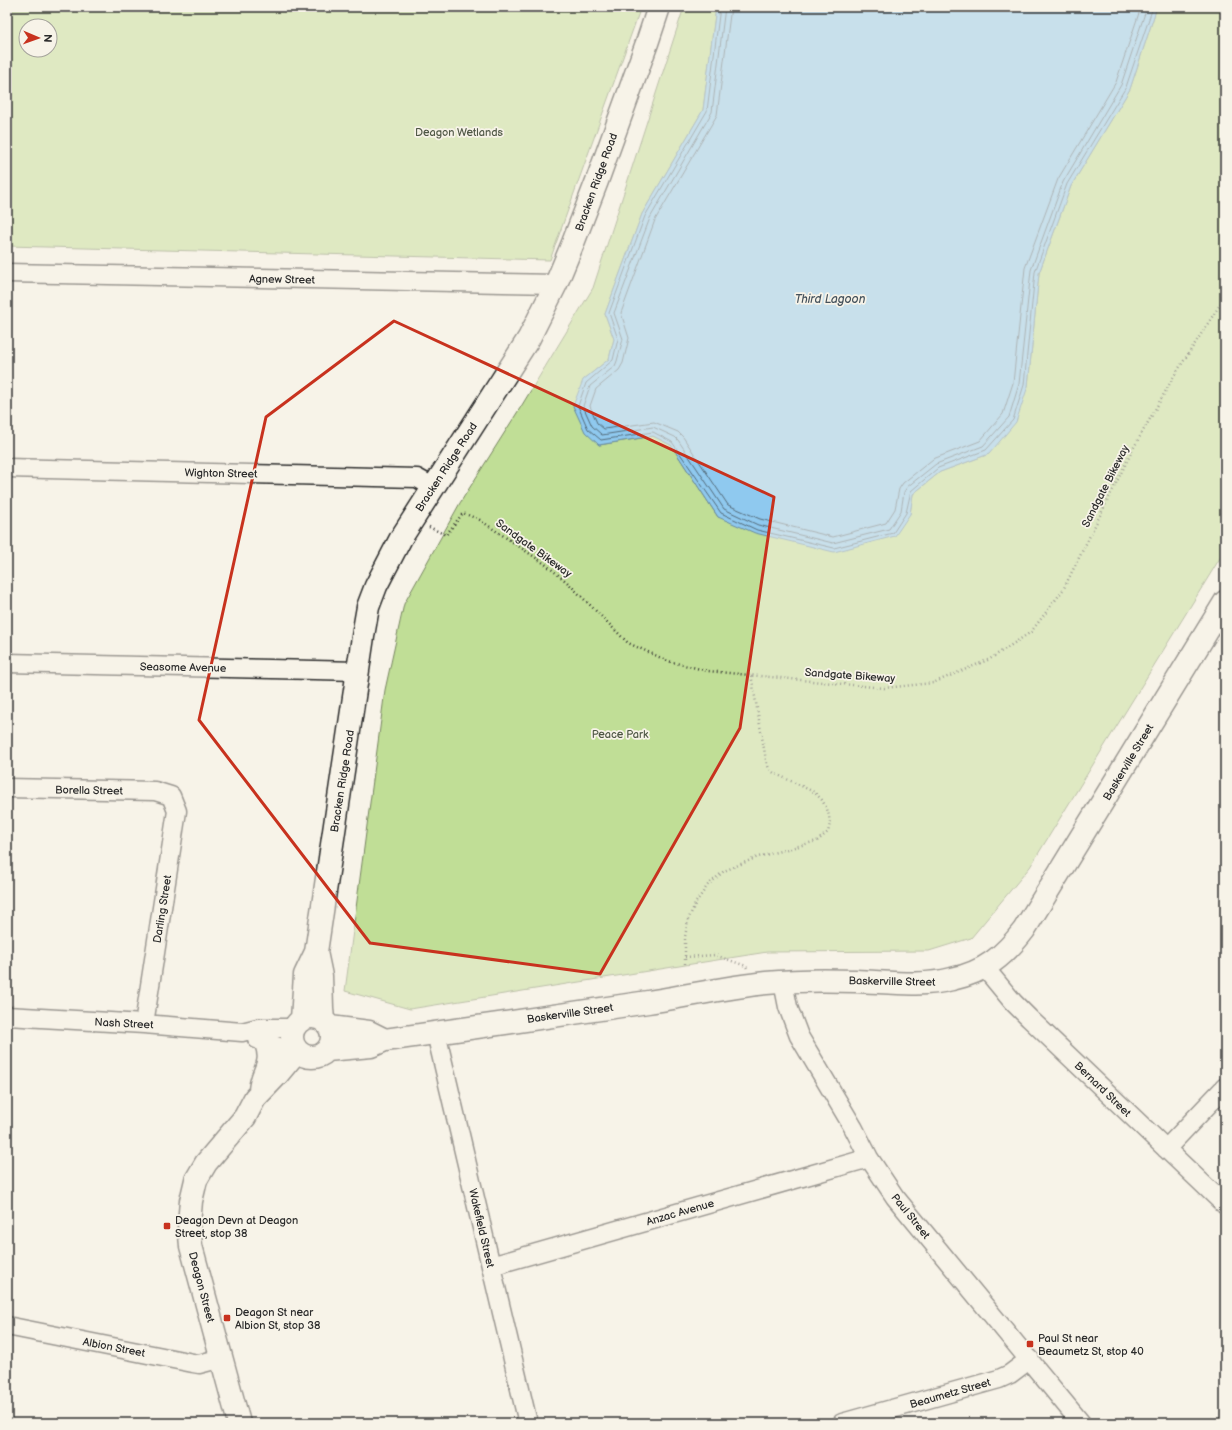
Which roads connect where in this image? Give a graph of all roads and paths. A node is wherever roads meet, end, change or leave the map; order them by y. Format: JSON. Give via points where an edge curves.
{"nodes":[{"id":1,"x":659,"y":7,"type":"edge"},
{"id":2,"x":7,"y":273,"type":"edge"},
{"id":3,"x":556,"y":284,"type":"junction"},
{"id":4,"x":1225,"y":297,"type":"edge"},
{"id":5,"x":7,"y":468,"type":"edge"},
{"id":6,"x":434,"y":487,"type":"junction"},
{"id":7,"x":427,"y":526,"type":"dead end"},
{"id":8,"x":1225,"y":602,"type":"edge"},
{"id":9,"x":7,"y":663,"type":"edge"},
{"id":10,"x":358,"y":671,"type":"junction"},
{"id":11,"x":751,"y":674,"type":"junction"},
{"id":12,"x":7,"y":788,"type":"edge"},
{"id":13,"x":171,"y":796,"type":"joint"},
{"id":14,"x":316,"y":952,"type":"junction"},
{"id":15,"x":685,"y":957,"type":"junction"},
{"id":16,"x":685,"y":964,"type":"dead end"},
{"id":17,"x":985,"y":968,"type":"junction"},
{"id":18,"x":747,"y":972,"type":"dead end"},
{"id":19,"x":783,"y":982,"type":"junction"},
{"id":20,"x":7,"y":1016,"type":"edge"},
{"id":21,"x":144,"y":1024,"type":"junction"},
{"id":22,"x":326,"y":1024,"type":"junction"},
{"id":23,"x":242,"y":1032,"type":"junction"},
{"id":24,"x":436,"y":1033,"type":"junction"},
{"id":25,"x":385,"y":1040,"type":"junction"},
{"id":26,"x":304,"y":1042,"type":"junction"},
{"id":27,"x":266,"y":1043,"type":"junction"},
{"id":28,"x":1225,"y":1087,"type":"edge"},
{"id":29,"x":260,"y":1093,"type":"junction"},
{"id":30,"x":246,"y":1117,"type":"junction"},
{"id":31,"x":1166,"y":1149,"type":"junction"},
{"id":32,"x":868,"y":1158,"type":"junction"},
{"id":33,"x":1225,"y":1205,"type":"edge"},
{"id":34,"x":491,"y":1266,"type":"junction"},
{"id":35,"x":7,"y":1326,"type":"edge"},
{"id":36,"x":222,"y":1358,"type":"junction"},
{"id":37,"x":1030,"y":1359,"type":"junction"},
{"id":38,"x":239,"y":1423,"type":"edge"},
{"id":39,"x":528,"y":1423,"type":"edge"},
{"id":40,"x":842,"y":1423,"type":"edge"},
{"id":41,"x":1081,"y":1423,"type":"edge"}],
"edges":[{"from":1,"to":3,"type":"main road","name":"Bracken Ridge Road","via":[[574,243]]},
{"from":2,"to":3,"type":"street","name":"Agnew Street"},
{"from":3,"to":6,"type":"main road","name":"Bracken Ridge Road","via":[[529,338]]},
{"from":4,"to":11,"type":"path","name":"Sandgate Bikeway","via":[[1174,376],[1133,449],[1063,590],[1031,632],[990,660],[933,683],[884,688]]},
{"from":5,"to":6,"type":"street","name":"Wighton Street","via":[[417,478]]},
{"from":6,"to":10,"type":"main road","name":"Bracken Ridge Road","via":[[401,538],[376,586],[368,607]]},
{"from":7,"to":11,"type":"path","name":"Sandgate Bikeway","via":[[446,535],[463,513],[480,520],[567,582],[628,643],[668,661],[708,671]]},
{"from":8,"to":17,"type":"main road","name":"Baskerville Street","via":[[1024,930],[1011,947]]},
{"from":9,"to":10,"type":"street","name":"Seasome Avenue"},
{"from":10,"to":14,"type":"main road","name":"Bracken Ridge Road"},
{"from":11,"to":15,"type":"path","via":[[769,769],[814,792],[828,809],[830,824],[828,832],[817,841],[758,857],[724,871],[708,884],[688,920]]},
{"from":12,"to":13,"type":"street","name":"Borella Street","via":[[155,791]]},
{"from":13,"to":21,"type":"street","name":"Darling Street","via":[[177,811]]},
{"from":14,"to":22,"type":"main road","name":"Bracken Ridge Road"},
{"from":14,"to":26,"type":"main road","name":"Bracken Ridge Road","via":[[305,975]]},
{"from":15,"to":16,"type":"path"},
{"from":15,"to":18,"type":"path","via":[[715,955],[746,966]]},
{"from":17,"to":19,"type":"main road","name":"Baskerville Street","via":[[968,975],[936,982]]},
{"from":17,"to":31,"type":"street","name":"Bernard Street","via":[[1029,1018]]},
{"from":19,"to":24,"type":"main road","name":"Baskerville Street"},
{"from":19,"to":32,"type":"street","name":"Paul Street","via":[[788,1007],[799,1036],[853,1127]]},
{"from":20,"to":21,"type":"street","name":"Nash Street"},
{"from":21,"to":23,"type":"street","name":"Nash Street"},
{"from":22,"to":25,"type":"main road","via":[[369,1032]]},
{"from":22,"to":26,"type":"main road","via":[[313,1016]]},
{"from":22,"to":26,"type":"main road","name":"Bracken Ridge Road","via":[[332,1039]]},
{"from":23,"to":26,"type":"street","name":"Nash Street","via":[[258,1028]]},
{"from":23,"to":27,"type":"street","name":"Nash Street"},
{"from":24,"to":25,"type":"main road","name":"Baskerville Street"},
{"from":24,"to":34,"type":"street","name":"Wakefield Street"},
{"from":25,"to":26,"type":"main road","name":"Baskerville Street","via":[[372,1046]]},
{"from":26,"to":27,"type":"street","name":"Nash Street","via":[[281,1048]]},
{"from":26,"to":29,"type":"main road","name":"Deagon Street"},
{"from":26,"to":30,"type":"main road","name":"Deagon Street","via":[[305,1067],[263,1110]]},
{"from":27,"to":29,"type":"main road","via":[[269,1062],[261,1081]]},
{"from":28,"to":31,"type":"street"},
{"from":29,"to":30,"type":"main road","name":"Deagon Street"},
{"from":30,"to":36,"type":"main road","name":"Deagon Street","via":[[206,1163],[196,1180],[190,1201],[188,1224],[191,1246]]},
{"from":31,"to":33,"type":"street","name":"Bernard Street"},
{"from":32,"to":34,"type":"street","name":"Anzac Avenue"},
{"from":32,"to":37,"type":"street","name":"Paul Street","via":[[895,1198]]},
{"from":34,"to":39,"type":"street","name":"Wakefield Street"},
{"from":35,"to":36,"type":"street","name":"Albion Street","via":[[199,1364]]},
{"from":36,"to":38,"type":"main road","name":"Deagon Street"},
{"from":37,"to":40,"type":"street","name":"Beaumetz Street","via":[[999,1379]]},
{"from":37,"to":41,"type":"street","name":"Paul Street"}]}
